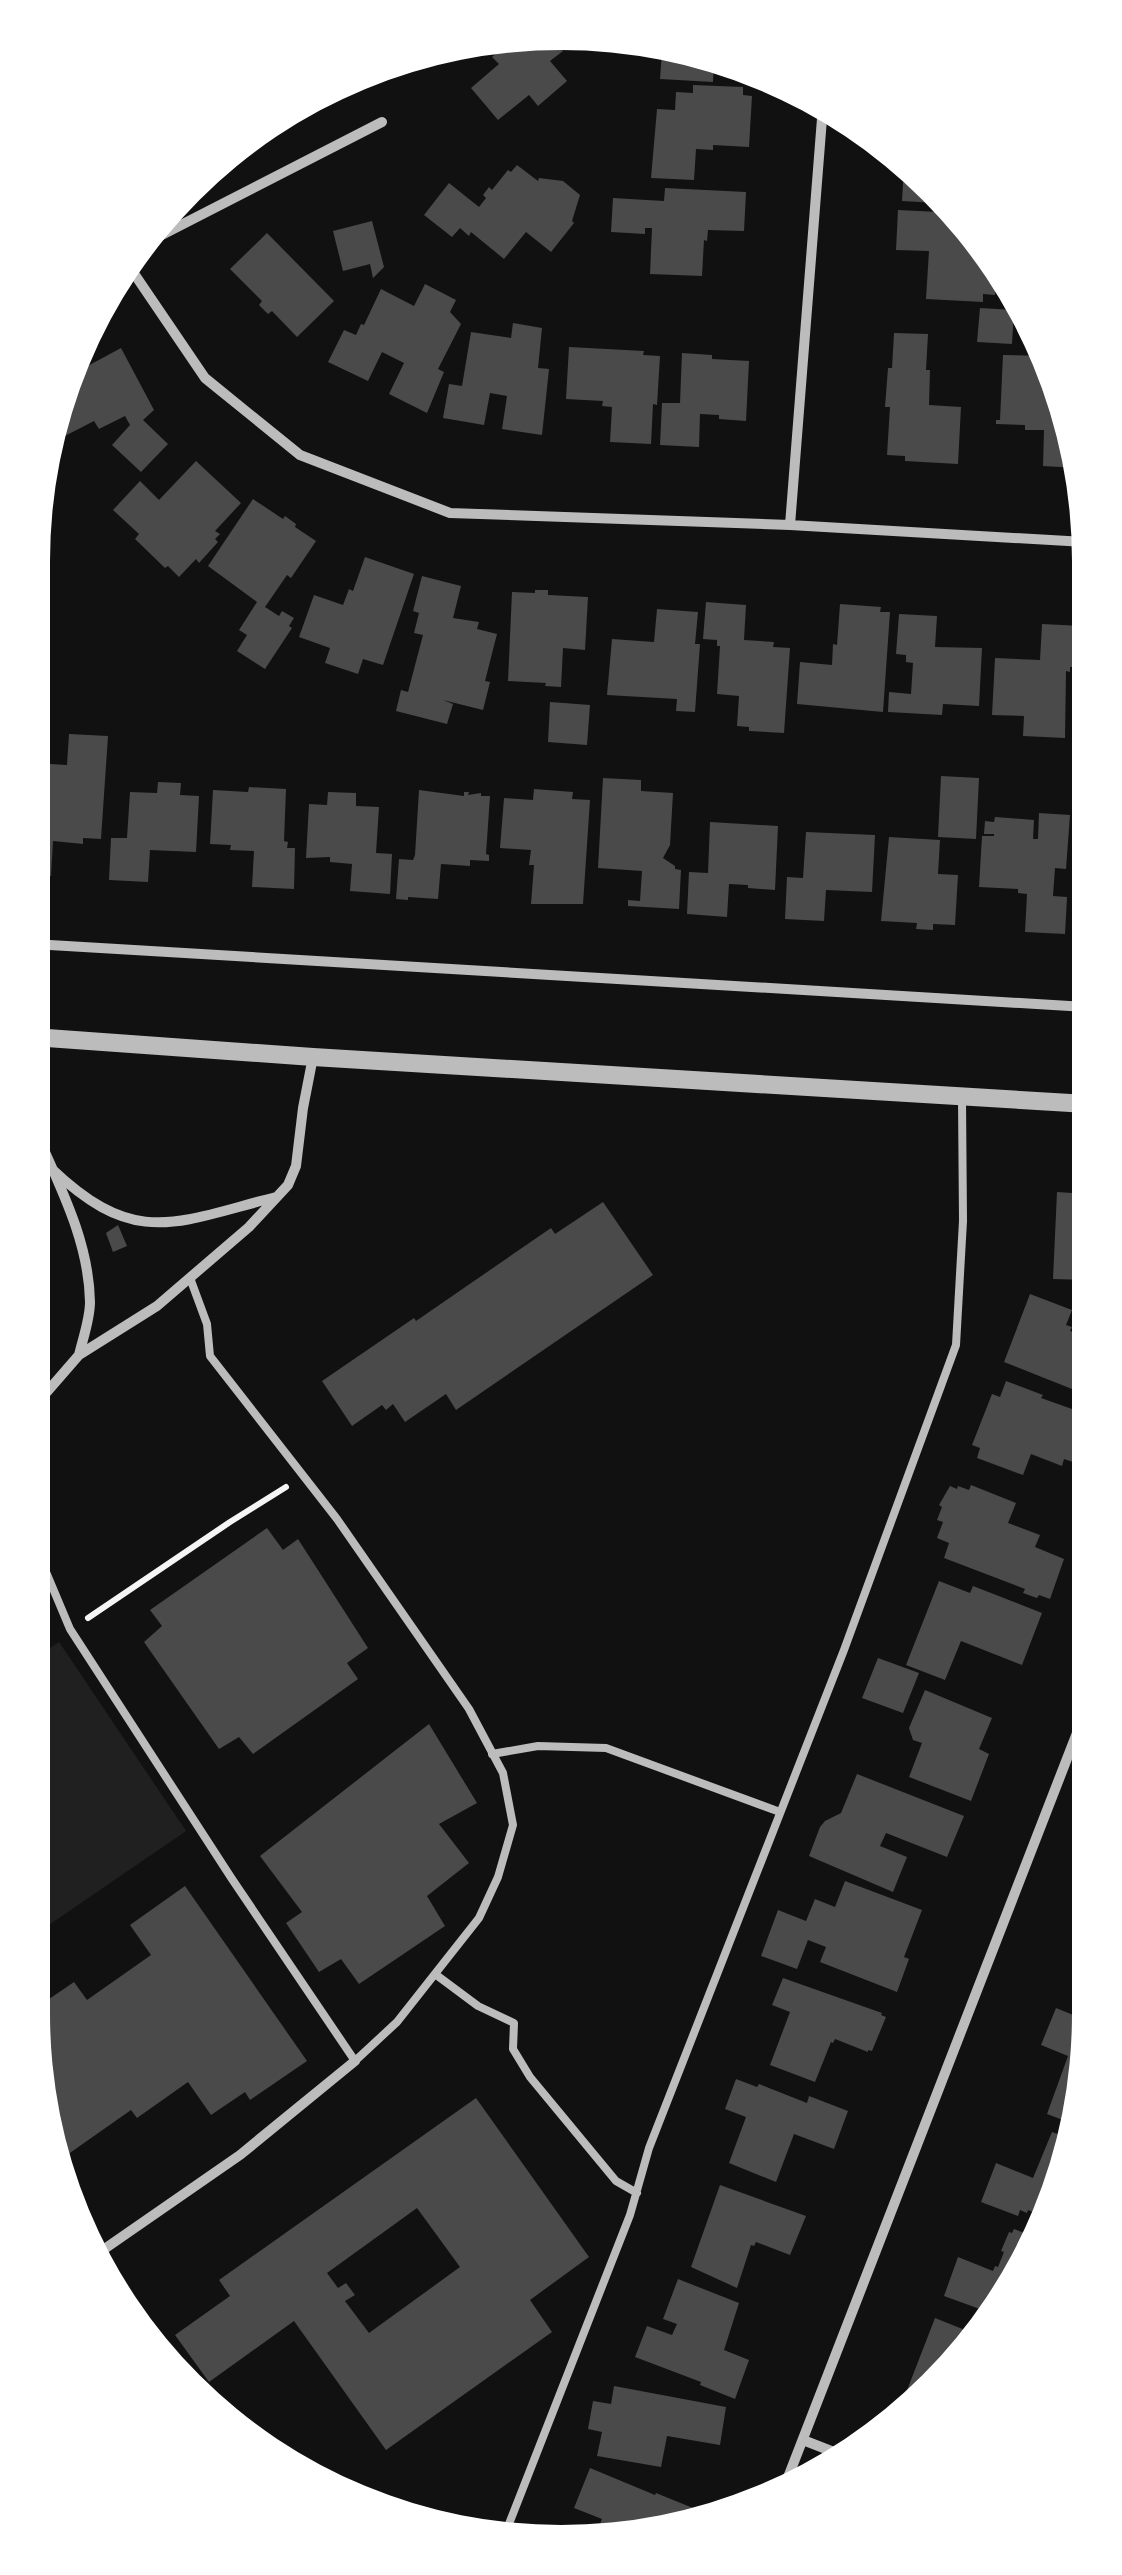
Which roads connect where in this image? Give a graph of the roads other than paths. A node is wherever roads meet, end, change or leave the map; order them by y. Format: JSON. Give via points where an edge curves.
{"nodes":[{"id":1,"x":382,"y":122,"type":"dead end"},
{"id":2,"x":822,"y":122,"type":"edge"},
{"id":3,"x":173,"y":229,"type":"edge"},
{"id":4,"x":136,"y":277,"type":"edge"},
{"id":5,"x":790,"y":525,"type":"junction"},
{"id":6,"x":1071,"y":541,"type":"edge"},
{"id":7,"x":50,"y":945,"type":"edge"},
{"id":8,"x":1072,"y":1006,"type":"edge"},
{"id":9,"x":50,"y":1044,"type":"edge"},
{"id":10,"x":313,"y":1057,"type":"junction"},
{"id":11,"x":962,"y":1094,"type":"junction"},
{"id":12,"x":1072,"y":1103,"type":"edge"},
{"id":13,"x":50,"y":1164,"type":"edge"},
{"id":14,"x":52,"y":1169,"type":"junction"},
{"id":15,"x":278,"y":1196,"type":"junction"},
{"id":16,"x":190,"y":1278,"type":"junction"},
{"id":17,"x":79,"y":1355,"type":"junction"},
{"id":18,"x":50,"y":1388,"type":"edge"},
{"id":19,"x":50,"y":1583,"type":"edge"},
{"id":20,"x":1072,"y":1743,"type":"edge"},
{"id":21,"x":492,"y":1754,"type":"junction"},
{"id":22,"x":780,"y":1812,"type":"junction"},
{"id":23,"x":435,"y":1974,"type":"junction"},
{"id":24,"x":355,"y":2061,"type":"junction"},
{"id":25,"x":637,"y":2193,"type":"junction"},
{"id":26,"x":107,"y":2247,"type":"edge"},
{"id":27,"x":802,"y":2440,"type":"junction"},
{"id":28,"x":828,"y":2450,"type":"edge"},
{"id":29,"x":791,"y":2470,"type":"edge"},
{"id":30,"x":510,"y":2522,"type":"edge"}],
"edges":[{"from":1,"to":3,"type":"street"},
{"from":2,"to":5,"type":"street"},
{"from":4,"to":5,"type":"street","via":[[205,378],[300,455],[450,513]]},
{"from":5,"to":6,"type":"street"},
{"from":7,"to":8,"type":"street"},
{"from":9,"to":10,"type":"street"},
{"from":10,"to":11,"type":"street"},
{"from":10,"to":15,"type":"street","via":[[296,1166]]},
{"from":11,"to":12,"type":"street"},
{"from":11,"to":22,"type":"lane","via":[[956,1345]]},
{"from":13,"to":14,"type":"street"},
{"from":14,"to":15,"type":"street","via":[[76,1193],[151,1224]]},
{"from":14,"to":17,"type":"street","via":[[87,1269],[90,1306]]},
{"from":15,"to":16,"type":"street"},
{"from":16,"to":17,"type":"street"},
{"from":16,"to":21,"type":"lane","via":[[207,1324],[210,1356],[337,1519],[469,1708]]},
{"from":17,"to":18,"type":"street"},
{"from":19,"to":24,"type":"lane","via":[[70,1630]]},
{"from":20,"to":27,"type":"street"},
{"from":21,"to":22,"type":"lane","via":[[538,1746],[606,1748]]},
{"from":21,"to":23,"type":"lane","via":[[503,1773],[513,1825],[479,1918]]},
{"from":22,"to":25,"type":"lane"},
{"from":23,"to":24,"type":"lane"},
{"from":23,"to":25,"type":"lane","via":[[514,2023],[513,2049],[530,2077],[616,2181]]},
{"from":24,"to":26,"type":"street","via":[[240,2155]]},
{"from":25,"to":30,"type":"lane"},
{"from":27,"to":28,"type":"street"},
{"from":27,"to":29,"type":"street"}]}
